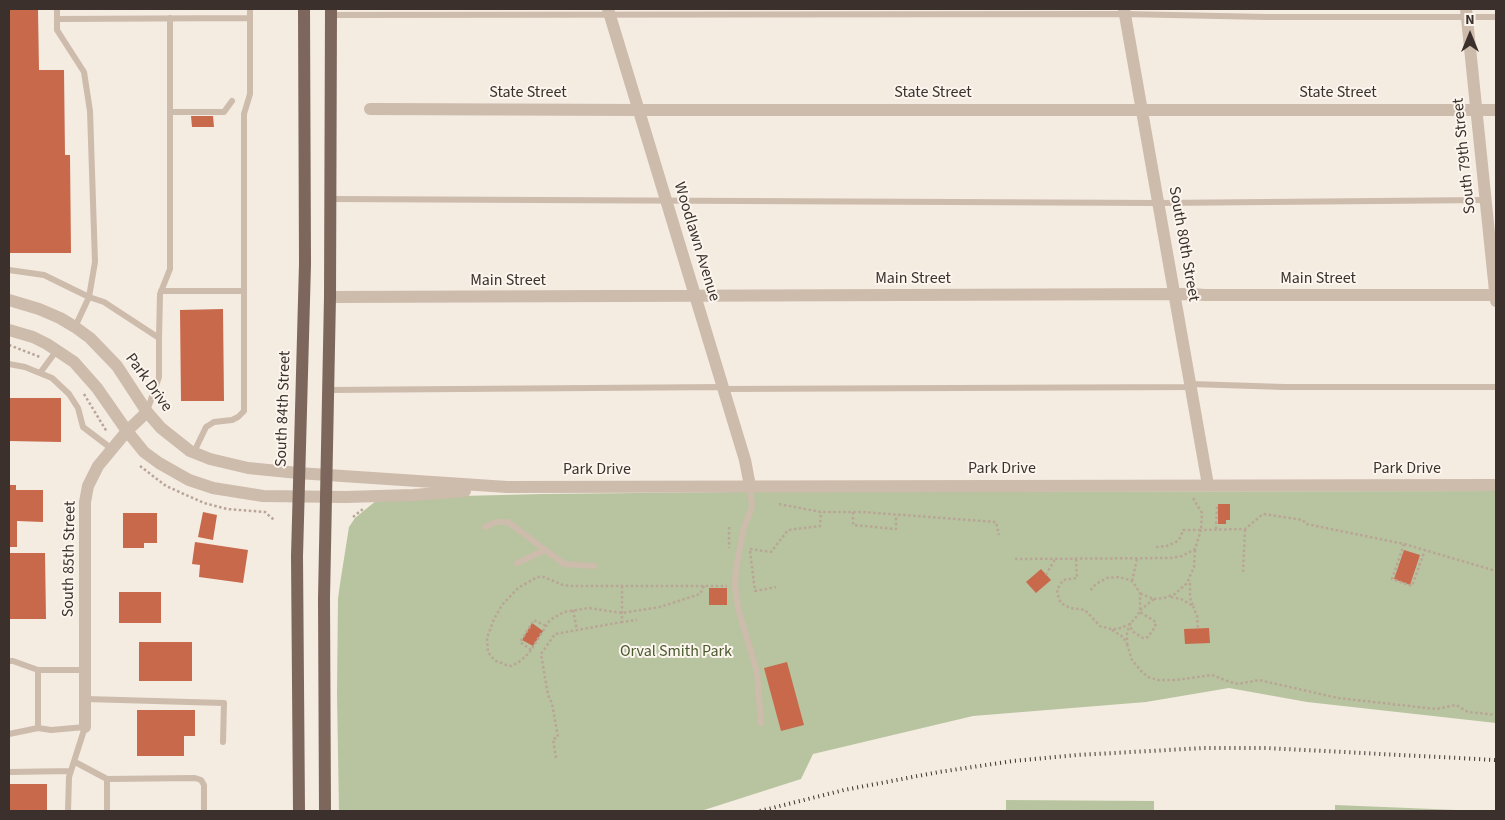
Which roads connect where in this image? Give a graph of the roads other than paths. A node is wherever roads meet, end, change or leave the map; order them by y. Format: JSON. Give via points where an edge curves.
{"nodes":[{"id":1,"x":57,"y":9,"type":"edge"},
{"id":2,"x":250,"y":9,"type":"edge"},
{"id":3,"x":304,"y":9,"type":"edge"},
{"id":4,"x":331,"y":12,"type":"edge"},
{"id":5,"x":609,"y":12,"type":"edge"},
{"id":6,"x":1125,"y":12,"type":"edge"},
{"id":7,"x":1466,"y":13,"type":"edge"},
{"id":8,"x":1496,"y":17,"type":"edge"},
{"id":9,"x":170,"y":18,"type":"junction"},
{"id":10,"x":250,"y":18,"type":"junction"},
{"id":11,"x":57,"y":19,"type":"junction"},
{"id":12,"x":232,"y":100,"type":"dead end"},
{"id":13,"x":370,"y":109,"type":"dead end"},
{"id":14,"x":1142,"y":109,"type":"junction"},
{"id":15,"x":639,"y":110,"type":"junction"},
{"id":16,"x":1476,"y":110,"type":"junction"},
{"id":17,"x":1496,"y":110,"type":"edge"},
{"id":18,"x":170,"y":112,"type":"junction"},
{"id":19,"x":331,"y":199,"type":"junction"},
{"id":20,"x":666,"y":200,"type":"junction"},
{"id":21,"x":1486,"y":200,"type":"junction"},
{"id":22,"x":1159,"y":203,"type":"junction"},
{"id":23,"x":9,"y":270,"type":"edge"},
{"id":24,"x":161,"y":291,"type":"junction"},
{"id":25,"x":244,"y":291,"type":"junction"},
{"id":26,"x":1175,"y":294,"type":"junction"},
{"id":27,"x":1496,"y":295,"type":"edge"},
{"id":28,"x":695,"y":296,"type":"junction"},
{"id":29,"x":89,"y":297,"type":"junction"},
{"id":30,"x":330,"y":297,"type":"junction"},
{"id":31,"x":9,"y":300,"type":"edge"},
{"id":32,"x":1496,"y":300,"type":"edge"},
{"id":33,"x":75,"y":327,"type":"junction"},
{"id":34,"x":9,"y":330,"type":"edge"},
{"id":35,"x":159,"y":338,"type":"junction"},
{"id":36,"x":57,"y":350,"type":"junction"},
{"id":37,"x":9,"y":364,"type":"edge"},
{"id":38,"x":40,"y":374,"type":"junction"},
{"id":39,"x":1191,"y":385,"type":"junction"},
{"id":40,"x":1496,"y":386,"type":"edge"},
{"id":41,"x":723,"y":388,"type":"junction"},
{"id":42,"x":328,"y":390,"type":"junction"},
{"id":43,"x":147,"y":412,"type":"junction"},
{"id":44,"x":127,"y":431,"type":"junction"},
{"id":45,"x":112,"y":449,"type":"junction"},
{"id":46,"x":194,"y":452,"type":"junction"},
{"id":47,"x":298,"y":473,"type":"junction"},
{"id":48,"x":326,"y":475,"type":"junction"},
{"id":49,"x":1208,"y":485,"type":"junction"},
{"id":50,"x":1496,"y":485,"type":"edge"},
{"id":51,"x":750,"y":486,"type":"junction"},
{"id":52,"x":507,"y":487,"type":"junction"},
{"id":53,"x":298,"y":497,"type":"junction"},
{"id":54,"x":326,"y":497,"type":"junction"},
{"id":55,"x":485,"y":527,"type":"dead end"},
{"id":56,"x":545,"y":550,"type":"junction"},
{"id":57,"x":517,"y":564,"type":"dead end"},
{"id":58,"x":594,"y":566,"type":"dead end"},
{"id":59,"x":9,"y":661,"type":"edge"},
{"id":60,"x":38,"y":670,"type":"junction"},
{"id":61,"x":86,"y":670,"type":"junction"},
{"id":62,"x":86,"y":699,"type":"junction"},
{"id":63,"x":762,"y":723,"type":"dead end"},
{"id":64,"x":85,"y":727,"type":"junction"},
{"id":65,"x":38,"y":728,"type":"junction"},
{"id":66,"x":9,"y":734,"type":"edge"},
{"id":67,"x":223,"y":742,"type":"dead end"},
{"id":68,"x":75,"y":762,"type":"junction"},
{"id":69,"x":71,"y":771,"type":"junction"},
{"id":70,"x":9,"y":772,"type":"edge"},
{"id":71,"x":107,"y":779,"type":"junction"},
{"id":72,"x":68,"y":811,"type":"edge"},
{"id":73,"x":108,"y":811,"type":"edge"},
{"id":74,"x":204,"y":811,"type":"edge"},
{"id":75,"x":299,"y":811,"type":"edge"},
{"id":76,"x":325,"y":811,"type":"edge"}],
"edges":[{"from":1,"to":11,"type":"lane"},
{"from":2,"to":10,"type":"lane"},
{"from":3,"to":47,"type":"main road","name":"South 84th Street","via":[[305,264]]},
{"from":4,"to":5,"type":"lane"},
{"from":4,"to":19,"type":"main road"},
{"from":5,"to":6,"type":"lane"},
{"from":5,"to":15,"type":"street","name":"Woodlawn Avenue"},
{"from":6,"to":7,"type":"lane"},
{"from":6,"to":14,"type":"street","name":"South 80th Street"},
{"from":7,"to":8,"type":"lane"},
{"from":7,"to":16,"type":"street","name":"South 79th Street"},
{"from":9,"to":10,"type":"lane"},
{"from":9,"to":11,"type":"lane"},
{"from":9,"to":18,"type":"lane"},
{"from":10,"to":25,"type":"lane","via":[[250,94],[244,114]]},
{"from":11,"to":29,"type":"lane","via":[[57,30],[84,72],[90,111],[95,262]]},
{"from":12,"to":18,"type":"lane","via":[[224,112]]},
{"from":13,"to":15,"type":"street","name":"State Street"},
{"from":14,"to":15,"type":"street","name":"State Street"},
{"from":14,"to":16,"type":"street","name":"State Street"},
{"from":14,"to":22,"type":"street","name":"South 80th Street"},
{"from":15,"to":20,"type":"street","name":"Woodlawn Avenue"},
{"from":16,"to":17,"type":"street","name":"State Street"},
{"from":16,"to":21,"type":"street","name":"South 79th Street"},
{"from":18,"to":24,"type":"lane","via":[[170,269]]},
{"from":19,"to":20,"type":"lane"},
{"from":19,"to":30,"type":"main road"},
{"from":20,"to":22,"type":"lane"},
{"from":20,"to":28,"type":"street","name":"Woodlawn Avenue"},
{"from":21,"to":22,"type":"lane"},
{"from":21,"to":27,"type":"street","name":"South 79th Street"},
{"from":22,"to":26,"type":"street","name":"South 80th Street"},
{"from":23,"to":29,"type":"lane","via":[[44,276]]},
{"from":24,"to":25,"type":"lane"},
{"from":24,"to":35,"type":"lane"},
{"from":25,"to":46,"type":"lane","via":[[244,411],[232,420],[214,422],[206,427]]},
{"from":26,"to":27,"type":"street","name":"Main Street"},
{"from":26,"to":28,"type":"street","name":"Main Street"},
{"from":26,"to":39,"type":"street","name":"South 80th Street"},
{"from":27,"to":32,"type":"street","name":"South 79th Street"},
{"from":28,"to":30,"type":"street","name":"Main Street"},
{"from":28,"to":41,"type":"street","name":"Woodlawn Avenue"},
{"from":29,"to":33,"type":"lane"},
{"from":29,"to":35,"type":"lane","via":[[104,302]]},
{"from":30,"to":42,"type":"main road"},
{"from":31,"to":33,"type":"street","name":"Park Drive","via":[[39,309]]},
{"from":33,"to":43,"type":"street","name":"Park Drive","via":[[103,350]]},
{"from":34,"to":36,"type":"street","name":"Park Drive","via":[[33,337]]},
{"from":35,"to":43,"type":"lane","via":[[159,377]]},
{"from":36,"to":38,"type":"lane"},
{"from":36,"to":44,"type":"street","name":"Park Drive","via":[[74,362]]},
{"from":37,"to":38,"type":"lane"},
{"from":38,"to":45,"type":"lane","via":[[52,378],[69,394],[78,408],[83,427]]},
{"from":39,"to":40,"type":"lane"},
{"from":39,"to":41,"type":"lane"},
{"from":39,"to":49,"type":"street","name":"South 80th Street"},
{"from":41,"to":42,"type":"lane"},
{"from":41,"to":51,"type":"street","name":"Woodlawn Avenue"},
{"from":42,"to":48,"type":"main road"},
{"from":43,"to":44,"type":"street","name":"South 85th Street"},
{"from":43,"to":46,"type":"street","name":"Park Drive","via":[[174,439]]},
{"from":44,"to":45,"type":"street","name":"South 85th Street"},
{"from":44,"to":53,"type":"street","name":"Park Drive","via":[[144,452],[190,480],[238,493]]},
{"from":45,"to":61,"type":"street","name":"South 85th Street","via":[[92,476],[85,502]]},
{"from":46,"to":47,"type":"street","name":"Park Drive","via":[[242,467]]},
{"from":47,"to":48,"type":"street","name":"Park Drive"},
{"from":47,"to":53,"type":"main road","name":"South 84th Street"},
{"from":48,"to":52,"type":"street","name":"Park Drive"},
{"from":48,"to":54,"type":"main road"},
{"from":49,"to":50,"type":"street","name":"Park Drive"},
{"from":49,"to":51,"type":"street","name":"Park Drive"},
{"from":51,"to":52,"type":"street","name":"Park Drive"},
{"from":51,"to":63,"type":"lane","via":[[752,507],[744,527],[735,586],[738,608],[757,672]]},
{"from":52,"to":54,"type":"street","name":"Park Drive","via":[[413,495]]},
{"from":53,"to":54,"type":"street","name":"Park Drive"},
{"from":53,"to":75,"type":"main road","name":"South 84th Street"},
{"from":54,"to":76,"type":"main road"},
{"from":55,"to":56,"type":"lane","via":[[496,522],[508,522]]},
{"from":56,"to":57,"type":"lane"},
{"from":56,"to":58,"type":"lane","via":[[564,564]]},
{"from":59,"to":60,"type":"lane"},
{"from":60,"to":61,"type":"lane"},
{"from":60,"to":65,"type":"lane"},
{"from":61,"to":62,"type":"street","name":"South 85th Street"},
{"from":62,"to":64,"type":"street","name":"South 85th Street"},
{"from":62,"to":67,"type":"lane","via":[[224,703]]},
{"from":64,"to":65,"type":"lane"},
{"from":64,"to":68,"type":"lane"},
{"from":65,"to":66,"type":"lane"},
{"from":68,"to":69,"type":"lane"},
{"from":68,"to":71,"type":"lane"},
{"from":69,"to":70,"type":"lane"},
{"from":69,"to":72,"type":"lane"},
{"from":71,"to":73,"type":"lane"},
{"from":71,"to":74,"type":"lane","via":[[195,778],[204,785]]}]}
